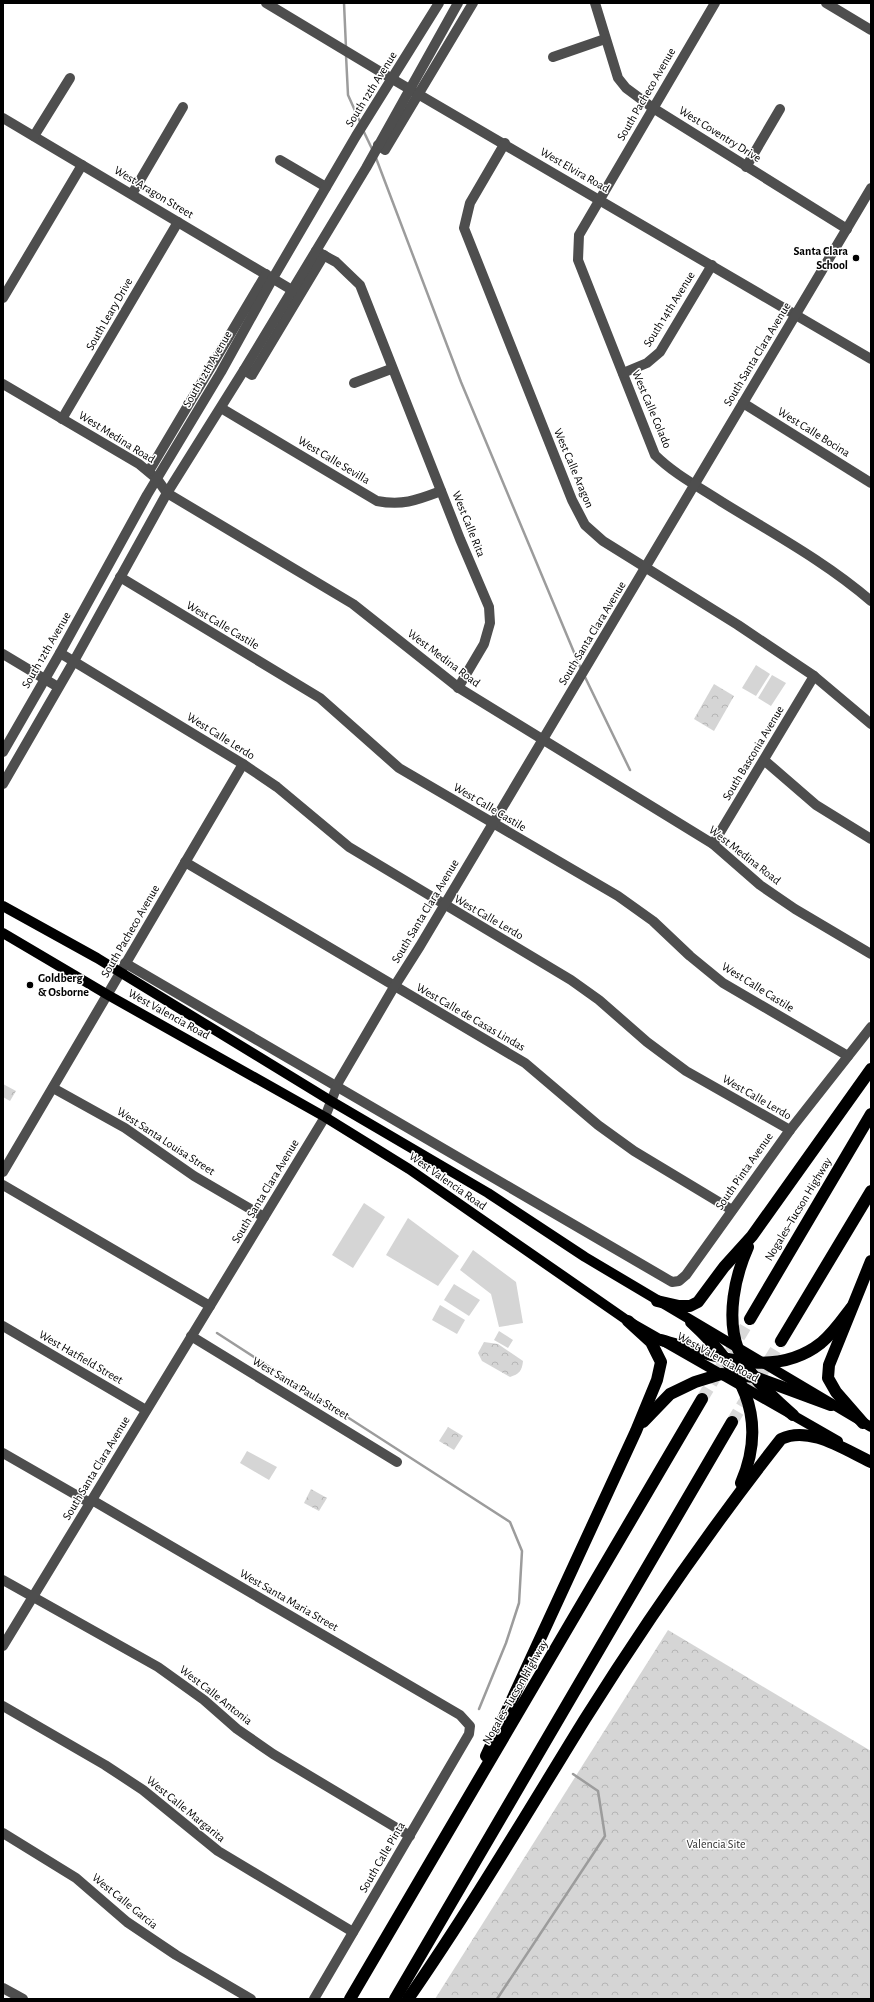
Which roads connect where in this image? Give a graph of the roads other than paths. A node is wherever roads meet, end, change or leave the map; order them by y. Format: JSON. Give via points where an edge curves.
{"nodes":[{"id":1,"x":266,"y":3,"type":"edge"},
{"id":2,"x":439,"y":3,"type":"edge"},
{"id":3,"x":458,"y":3,"type":"edge"},
{"id":4,"x":473,"y":3,"type":"edge"},
{"id":5,"x":595,"y":3,"type":"edge"},
{"id":6,"x":715,"y":3,"type":"edge"},
{"id":7,"x":826,"y":3,"type":"edge"},
{"id":8,"x":871,"y":30,"type":"edge"},
{"id":9,"x":605,"y":39,"type":"junction"},
{"id":10,"x":553,"y":57,"type":"dead end"},
{"id":11,"x":70,"y":78,"type":"dead end"},
{"id":12,"x":393,"y":79,"type":"junction"},
{"id":13,"x":414,"y":91,"type":"junction"},
{"id":14,"x":183,"y":107,"type":"dead end"},
{"id":15,"x":653,"y":108,"type":"junction"},
{"id":16,"x":780,"y":109,"type":"dead end"},
{"id":17,"x":3,"y":118,"type":"edge"},
{"id":18,"x":34,"y":136,"type":"junction"},
{"id":19,"x":505,"y":143,"type":"junction"},
{"id":20,"x":280,"y":160,"type":"dead end"},
{"id":21,"x":82,"y":165,"type":"junction"},
{"id":22,"x":746,"y":166,"type":"junction"},
{"id":23,"x":326,"y":187,"type":"junction"},
{"id":24,"x":871,"y":188,"type":"edge"},
{"id":25,"x":132,"y":194,"type":"junction"},
{"id":26,"x":600,"y":199,"type":"junction"},
{"id":27,"x":178,"y":222,"type":"junction"},
{"id":28,"x":847,"y":229,"type":"junction"},
{"id":29,"x":320,"y":253,"type":"junction"},
{"id":30,"x":712,"y":265,"type":"junction"},
{"id":31,"x":269,"y":276,"type":"junction"},
{"id":32,"x":292,"y":290,"type":"junction"},
{"id":33,"x":3,"y":298,"type":"edge"},
{"id":34,"x":796,"y":314,"type":"junction"},
{"id":35,"x":871,"y":358,"type":"edge"},
{"id":36,"x":392,"y":369,"type":"junction"},
{"id":37,"x":244,"y":370,"type":"junction"},
{"id":38,"x":623,"y":373,"type":"junction"},
{"id":39,"x":354,"y":383,"type":"dead end"},
{"id":40,"x":3,"y":384,"type":"edge"},
{"id":41,"x":743,"y":403,"type":"junction"},
{"id":42,"x":221,"y":408,"type":"junction"},
{"id":43,"x":62,"y":419,"type":"junction"},
{"id":44,"x":149,"y":471,"type":"junction"},
{"id":45,"x":158,"y":479,"type":"junction"},
{"id":46,"x":871,"y":483,"type":"edge"},
{"id":47,"x":695,"y":485,"type":"junction"},
{"id":48,"x":441,"y":491,"type":"junction"},
{"id":49,"x":167,"y":493,"type":"junction"},
{"id":50,"x":645,"y":568,"type":"junction"},
{"id":51,"x":120,"y":578,"type":"junction"},
{"id":52,"x":871,"y":601,"type":"edge"},
{"id":53,"x":60,"y":653,"type":"junction"},
{"id":54,"x":3,"y":654,"type":"edge"},
{"id":55,"x":74,"y":662,"type":"junction"},
{"id":56,"x":814,"y":676,"type":"junction"},
{"id":57,"x":44,"y":678,"type":"junction"},
{"id":58,"x":58,"y":687,"type":"junction"},
{"id":59,"x":458,"y":688,"type":"junction"},
{"id":60,"x":871,"y":724,"type":"edge"},
{"id":61,"x":543,"y":739,"type":"junction"},
{"id":62,"x":3,"y":752,"type":"edge"},
{"id":63,"x":764,"y":760,"type":"junction"},
{"id":64,"x":242,"y":764,"type":"junction"},
{"id":65,"x":3,"y":784,"type":"edge"},
{"id":66,"x":493,"y":824,"type":"junction"},
{"id":67,"x":871,"y":839,"type":"edge"},
{"id":68,"x":713,"y":844,"type":"junction"},
{"id":69,"x":185,"y":862,"type":"junction"},
{"id":70,"x":444,"y":905,"type":"junction"},
{"id":71,"x":3,"y":906,"type":"edge"},
{"id":72,"x":3,"y":933,"type":"edge"},
{"id":73,"x":871,"y":954,"type":"edge"},
{"id":74,"x":125,"y":963,"type":"junction"},
{"id":75,"x":120,"y":973,"type":"junction"},
{"id":76,"x":394,"y":987,"type":"junction"},
{"id":77,"x":108,"y":995,"type":"junction"},
{"id":78,"x":871,"y":1027,"type":"edge"},
{"id":79,"x":848,"y":1056,"type":"junction"},
{"id":80,"x":871,"y":1069,"type":"edge"},
{"id":81,"x":337,"y":1086,"type":"junction"},
{"id":82,"x":53,"y":1088,"type":"junction"},
{"id":83,"x":331,"y":1101,"type":"junction"},
{"id":84,"x":871,"y":1114,"type":"edge"},
{"id":85,"x":325,"y":1117,"type":"junction"},
{"id":86,"x":790,"y":1130,"type":"junction"},
{"id":87,"x":3,"y":1172,"type":"edge"},
{"id":88,"x":3,"y":1185,"type":"edge"},
{"id":89,"x":871,"y":1191,"type":"edge"},
{"id":90,"x":732,"y":1210,"type":"junction"},
{"id":91,"x":264,"y":1217,"type":"junction"},
{"id":92,"x":752,"y":1236,"type":"junction"},
{"id":93,"x":871,"y":1261,"type":"edge"},
{"id":94,"x":665,"y":1279,"type":"joint"},
{"id":95,"x":657,"y":1301,"type":"junction"},
{"id":96,"x":210,"y":1306,"type":"junction"},
{"id":97,"x":851,"y":1308,"type":"junction"},
{"id":98,"x":750,"y":1319,"type":"tunnel mouth"},
{"id":99,"x":628,"y":1321,"type":"junction"},
{"id":100,"x":691,"y":1322,"type":"joint"},
{"id":101,"x":3,"y":1326,"type":"edge"},
{"id":102,"x":191,"y":1336,"type":"junction"},
{"id":103,"x":661,"y":1340,"type":"junction"},
{"id":104,"x":781,"y":1341,"type":"tunnel mouth"},
{"id":105,"x":715,"y":1346,"type":"junction"},
{"id":106,"x":738,"y":1348,"type":"junction"},
{"id":107,"x":726,"y":1360,"type":"junction"},
{"id":108,"x":745,"y":1363,"type":"junction"},
{"id":109,"x":764,"y":1364,"type":"junction"},
{"id":110,"x":722,"y":1374,"type":"junction"},
{"id":111,"x":755,"y":1377,"type":"junction"},
{"id":112,"x":739,"y":1380,"type":"junction"},
{"id":113,"x":773,"y":1387,"type":"junction"},
{"id":114,"x":702,"y":1399,"type":"tunnel mouth"},
{"id":115,"x":831,"y":1406,"type":"joint"},
{"id":116,"x":146,"y":1410,"type":"junction"},
{"id":117,"x":793,"y":1415,"type":"joint"},
{"id":118,"x":732,"y":1422,"type":"tunnel mouth"},
{"id":119,"x":867,"y":1425,"type":"edge"},
{"id":120,"x":636,"y":1431,"type":"junction"},
{"id":121,"x":3,"y":1453,"type":"edge"},
{"id":122,"x":871,"y":1461,"type":"edge"},
{"id":123,"x":397,"y":1462,"type":"dead end"},
{"id":124,"x":91,"y":1501,"type":"junction"},
{"id":125,"x":733,"y":1501,"type":"junction"},
{"id":126,"x":3,"y":1580,"type":"edge"},
{"id":127,"x":33,"y":1597,"type":"junction"},
{"id":128,"x":3,"y":1646,"type":"edge"},
{"id":129,"x":3,"y":1706,"type":"edge"},
{"id":130,"x":470,"y":1726,"type":"joint"},
{"id":131,"x":456,"y":1820,"type":"junction"},
{"id":132,"x":3,"y":1834,"type":"edge"},
{"id":133,"x":410,"y":1836,"type":"junction"},
{"id":134,"x":353,"y":1932,"type":"junction"},
{"id":135,"x":3,"y":1988,"type":"edge"},
{"id":136,"x":23,"y":1999,"type":"edge"},
{"id":137,"x":251,"y":1999,"type":"edge"},
{"id":138,"x":314,"y":1999,"type":"edge"},
{"id":139,"x":350,"y":1999,"type":"edge"},
{"id":140,"x":395,"y":1999,"type":"edge"},
{"id":141,"x":408,"y":1999,"type":"edge"}],
"edges":[{"from":1,"to":12,"type":"street","name":"West Elvira Road"},
{"from":2,"to":12,"type":"street","name":"South 12th Avenue"},
{"from":3,"to":13,"type":"street"},
{"from":4,"to":13,"type":"street"},
{"from":5,"to":9,"type":"street","name":"West Coventry Drive"},
{"from":6,"to":15,"type":"street","name":"South Pacheco Avenue"},
{"from":7,"to":8,"type":"street"},
{"from":9,"to":10,"type":"street"},
{"from":9,"to":15,"type":"street","name":"West Coventry Drive","via":[[618,78],[626,88]]},
{"from":11,"to":18,"type":"street"},
{"from":12,"to":13,"type":"street","name":"West Elvira Road"},
{"from":12,"to":23,"type":"street","name":"South 12th Avenue"},
{"from":13,"to":19,"type":"street","name":"West Elvira Road"},
{"from":13,"to":29,"type":"street","via":[[385,150],[378,146]]},
{"from":14,"to":25,"type":"street"},
{"from":15,"to":22,"type":"street","name":"West Coventry Drive"},
{"from":15,"to":26,"type":"street","name":"South Pacheco Avenue"},
{"from":16,"to":22,"type":"street"},
{"from":17,"to":18,"type":"street","name":"West Aragon Street"},
{"from":18,"to":21,"type":"street","name":"West Aragon Street"},
{"from":19,"to":26,"type":"street","name":"West Elvira Road"},
{"from":19,"to":50,"type":"street","name":"West Calle Aragon","via":[[470,203],[464,228],[572,500],[585,525],[603,541]]},
{"from":20,"to":23,"type":"street"},
{"from":21,"to":25,"type":"street","name":"West Aragon Street"},
{"from":21,"to":33,"type":"street"},
{"from":22,"to":28,"type":"street","name":"West Coventry Drive"},
{"from":23,"to":31,"type":"street","name":"South 12th Avenue"},
{"from":24,"to":28,"type":"street","name":"South Santa Clara Avenue"},
{"from":25,"to":27,"type":"street","name":"West Aragon Street"},
{"from":26,"to":30,"type":"street","name":"West Elvira Road"},
{"from":26,"to":38,"type":"street","name":"West Calle Colado","via":[[579,235],[578,260]]},
{"from":27,"to":31,"type":"street","name":"West Aragon Street"},
{"from":27,"to":43,"type":"street","name":"South Leary Drive"},
{"from":28,"to":34,"type":"street","name":"South Santa Clara Avenue"},
{"from":29,"to":32,"type":"street"},
{"from":29,"to":36,"type":"street","name":"West Calle Rita","via":[[336,262],[360,286]]},
{"from":29,"to":37,"type":"street","via":[[252,375]]},
{"from":30,"to":34,"type":"street","name":"West Elvira Road"},
{"from":30,"to":38,"type":"street","name":"South 14th Avenue","via":[[660,352],[646,364]]},
{"from":31,"to":32,"type":"street","name":"West Aragon Street"},
{"from":31,"to":44,"type":"street","name":"South 12th Avenue"},
{"from":31,"to":45,"type":"street","name":"South 12th Avenue","via":[[221,372]]},
{"from":32,"to":37,"type":"street"},
{"from":34,"to":35,"type":"street","name":"West Elvira Road"},
{"from":34,"to":41,"type":"street","name":"South Santa Clara Avenue"},
{"from":36,"to":39,"type":"street"},
{"from":36,"to":48,"type":"street","name":"West Calle Rita"},
{"from":37,"to":42,"type":"street"},
{"from":38,"to":47,"type":"street","name":"West Calle Colado","via":[[654,455]]},
{"from":40,"to":43,"type":"street","name":"West Medina Road"},
{"from":41,"to":46,"type":"street","name":"West Calle Bocina"},
{"from":41,"to":47,"type":"street","name":"South Santa Clara Avenue"},
{"from":42,"to":48,"type":"street","name":"West Calle Sevilla","via":[[377,501],[392,504],[413,502]]},
{"from":42,"to":49,"type":"street"},
{"from":43,"to":44,"type":"street","name":"West Medina Road"},
{"from":44,"to":45,"type":"street","name":"West Medina Road"},
{"from":45,"to":49,"type":"street","name":"West Medina Road"},
{"from":45,"to":53,"type":"street","name":"South 12th Avenue"},
{"from":47,"to":50,"type":"street","name":"South Santa Clara Avenue"},
{"from":47,"to":52,"type":"street","name":"West Calle Colado","via":[[806,554]]},
{"from":48,"to":59,"type":"street","name":"West Calle Rita","via":[[489,607],[490,623],[484,644]]},
{"from":49,"to":51,"type":"street"},
{"from":49,"to":59,"type":"street","name":"West Medina Road","via":[[353,604]]},
{"from":50,"to":56,"type":"street","name":"West Calle Aragon","via":[[738,625]]},
{"from":50,"to":61,"type":"street","name":"South Santa Clara Avenue"},
{"from":51,"to":55,"type":"street"},
{"from":51,"to":66,"type":"street","name":"West Calle Castile","via":[[320,698],[399,768]]},
{"from":53,"to":55,"type":"street","name":"West Calle Lerdo"},
{"from":53,"to":57,"type":"street","name":"South 12th Avenue"},
{"from":54,"to":57,"type":"street"},
{"from":55,"to":58,"type":"street"},
{"from":55,"to":64,"type":"street","name":"West Calle Lerdo"},
{"from":56,"to":60,"type":"street","name":"West Calle Aragon"},
{"from":56,"to":63,"type":"street","name":"South Basconia Avenue"},
{"from":57,"to":58,"type":"street"},
{"from":57,"to":62,"type":"street","name":"South 12th Avenue"},
{"from":58,"to":65,"type":"street"},
{"from":59,"to":61,"type":"street","name":"West Medina Road"},
{"from":61,"to":66,"type":"street","name":"South Santa Clara Avenue"},
{"from":61,"to":68,"type":"street","name":"West Medina Road"},
{"from":63,"to":67,"type":"street","via":[[816,805]]},
{"from":63,"to":68,"type":"street","name":"South Basconia Avenue"},
{"from":64,"to":69,"type":"street","name":"South Pacheco Avenue"},
{"from":64,"to":70,"type":"street","name":"West Calle Lerdo","via":[[277,787],[349,847]]},
{"from":66,"to":70,"type":"street","name":"South Santa Clara Avenue"},
{"from":66,"to":79,"type":"street","name":"West Calle Castile","via":[[618,896],[653,921],[690,956],[723,982]]},
{"from":68,"to":73,"type":"street","name":"West Medina Road","via":[[760,885]]},
{"from":69,"to":74,"type":"street","name":"South Pacheco Avenue"},
{"from":69,"to":76,"type":"street","name":"West Calle de Casas Lindas"},
{"from":70,"to":76,"type":"street","name":"South Santa Clara Avenue"},
{"from":70,"to":86,"type":"street","name":"West Calle Lerdo","via":[[571,980],[686,1071]]},
{"from":71,"to":75,"type":"main road","name":"West Valencia Road"},
{"from":72,"to":77,"type":"main road","name":"West Valencia Road"},
{"from":74,"to":75,"type":"street","name":"South Pacheco Avenue"},
{"from":74,"to":81,"type":"street","name":"West Valencia Road"},
{"from":75,"to":77,"type":"street","name":"South Pacheco Avenue"},
{"from":75,"to":83,"type":"main road","name":"West Valencia Road"},
{"from":76,"to":81,"type":"street","name":"South Santa Clara Avenue"},
{"from":76,"to":90,"type":"street","name":"West Calle de Casas Lindas","via":[[525,1063],[598,1125],[634,1151]]},
{"from":77,"to":82,"type":"street","name":"South Pacheco Avenue"},
{"from":77,"to":85,"type":"main road","name":"West Valencia Road"},
{"from":78,"to":79,"type":"street","name":"South Pinta Avenue"},
{"from":79,"to":86,"type":"street","name":"South Pinta Avenue"},
{"from":80,"to":92,"type":"highway"},
{"from":81,"to":83,"type":"street","name":"South Santa Clara Avenue"},
{"from":81,"to":94,"type":"street","name":"West Valencia Road"},
{"from":82,"to":87,"type":"street","name":"South Pacheco Avenue"},
{"from":82,"to":91,"type":"street","name":"West Santa Louisa Street","via":[[125,1128],[194,1176]]},
{"from":83,"to":85,"type":"street","name":"South Santa Clara Avenue"},
{"from":83,"to":95,"type":"main road","name":"West Valencia Road","via":[[488,1193]]},
{"from":84,"to":98,"type":"highway","name":"Nogales–Tucson Highway"},
{"from":85,"to":91,"type":"street","name":"South Santa Clara Avenue"},
{"from":85,"to":99,"type":"main road","name":"West Valencia Road","via":[[409,1169]]},
{"from":86,"to":90,"type":"street","name":"South Pinta Avenue"},
{"from":88,"to":96,"type":"street"},
{"from":89,"to":104,"type":"highway"},
{"from":90,"to":94,"type":"street","name":"South Pinta Avenue","via":[[686,1275],[679,1281]]},
{"from":91,"to":96,"type":"street","name":"South Santa Clara Avenue"},
{"from":92,"to":95,"type":"highway","via":[[724,1267],[698,1302],[690,1306],[679,1306]]},
{"from":92,"to":106,"type":"highway","via":[[739,1266],[735,1286],[732,1316]]},
{"from":93,"to":97,"type":"highway"},
{"from":95,"to":100,"type":"main road","name":"West Valencia Road"},
{"from":96,"to":102,"type":"street","name":"South Santa Clara Avenue"},
{"from":97,"to":109,"type":"highway","via":[[822,1343],[789,1359]]},
{"from":97,"to":119,"type":"highway","via":[[829,1365],[828,1378],[836,1392]]},
{"from":99,"to":103,"type":"main road","name":"West Valencia Road"},
{"from":99,"to":120,"type":"highway","via":[[651,1342],[661,1362],[657,1380]]},
{"from":100,"to":105,"type":"highway"},
{"from":101,"to":116,"type":"street","name":"West Hatfield Street"},
{"from":102,"to":116,"type":"street","name":"South Santa Clara Avenue"},
{"from":102,"to":123,"type":"street","name":"West Santa Paula Street"},
{"from":103,"to":105,"type":"highway"},
{"from":103,"to":110,"type":"main road","name":"West Valencia Road"},
{"from":105,"to":106,"type":"main road","name":"West Valencia Road"},
{"from":105,"to":107,"type":"highway"},
{"from":106,"to":108,"type":"highway"},
{"from":106,"to":109,"type":"main road","name":"West Valencia Road"},
{"from":107,"to":108,"type":"highway"},
{"from":107,"to":112,"type":"highway"},
{"from":108,"to":109,"type":"highway"},
{"from":108,"to":111,"type":"highway"},
{"from":109,"to":113,"type":"main road","name":"West Valencia Road"},
{"from":110,"to":112,"type":"highway"},
{"from":110,"to":120,"type":"highway","via":[[695,1382],[670,1394]]},
{"from":111,"to":112,"type":"highway"},
{"from":111,"to":113,"type":"highway"},
{"from":112,"to":113,"type":"main road","name":"West Valencia Road"},
{"from":112,"to":125,"type":"highway","via":[[749,1401],[753,1422],[752,1452]]},
{"from":113,"to":115,"type":"highway"},
{"from":113,"to":117,"type":"highway"},
{"from":114,"to":131,"type":"highway","name":"Nogales–Tucson Highway"},
{"from":115,"to":119,"type":"main road"},
{"from":116,"to":124,"type":"street","name":"South Santa Clara Avenue"},
{"from":117,"to":122,"type":"main road"},
{"from":118,"to":140,"type":"highway"},
{"from":120,"to":131,"type":"highway"},
{"from":121,"to":124,"type":"street","name":"West Santa Maria Street"},
{"from":122,"to":125,"type":"highway","via":[[814,1436],[789,1435],[781,1439]]},
{"from":124,"to":127,"type":"street","name":"South Santa Clara Avenue"},
{"from":124,"to":130,"type":"street","name":"West Santa Maria Street","via":[[460,1715]]},
{"from":125,"to":141,"type":"highway","via":[[642,1631],[449,1939]]},
{"from":126,"to":127,"type":"street","name":"West Calle Antonia"},
{"from":127,"to":128,"type":"street","name":"South Santa Clara Avenue"},
{"from":127,"to":133,"type":"street","name":"West Calle Antonia","via":[[158,1667],[273,1754]]},
{"from":129,"to":134,"type":"street","name":"West Calle Margarita","via":[[137,1786],[218,1852]]},
{"from":130,"to":133,"type":"street","name":"South Calle Pinta","via":[[469,1734]]},
{"from":131,"to":139,"type":"highway","name":"Nogales–Tucson Highway"},
{"from":132,"to":137,"type":"street","name":"West Calle Garcia","via":[[76,1878],[127,1922],[176,1955]]},
{"from":133,"to":134,"type":"street","name":"South Calle Pinta"},
{"from":134,"to":138,"type":"street","name":"South Calle Pinta"},
{"from":135,"to":136,"type":"street"}]}
